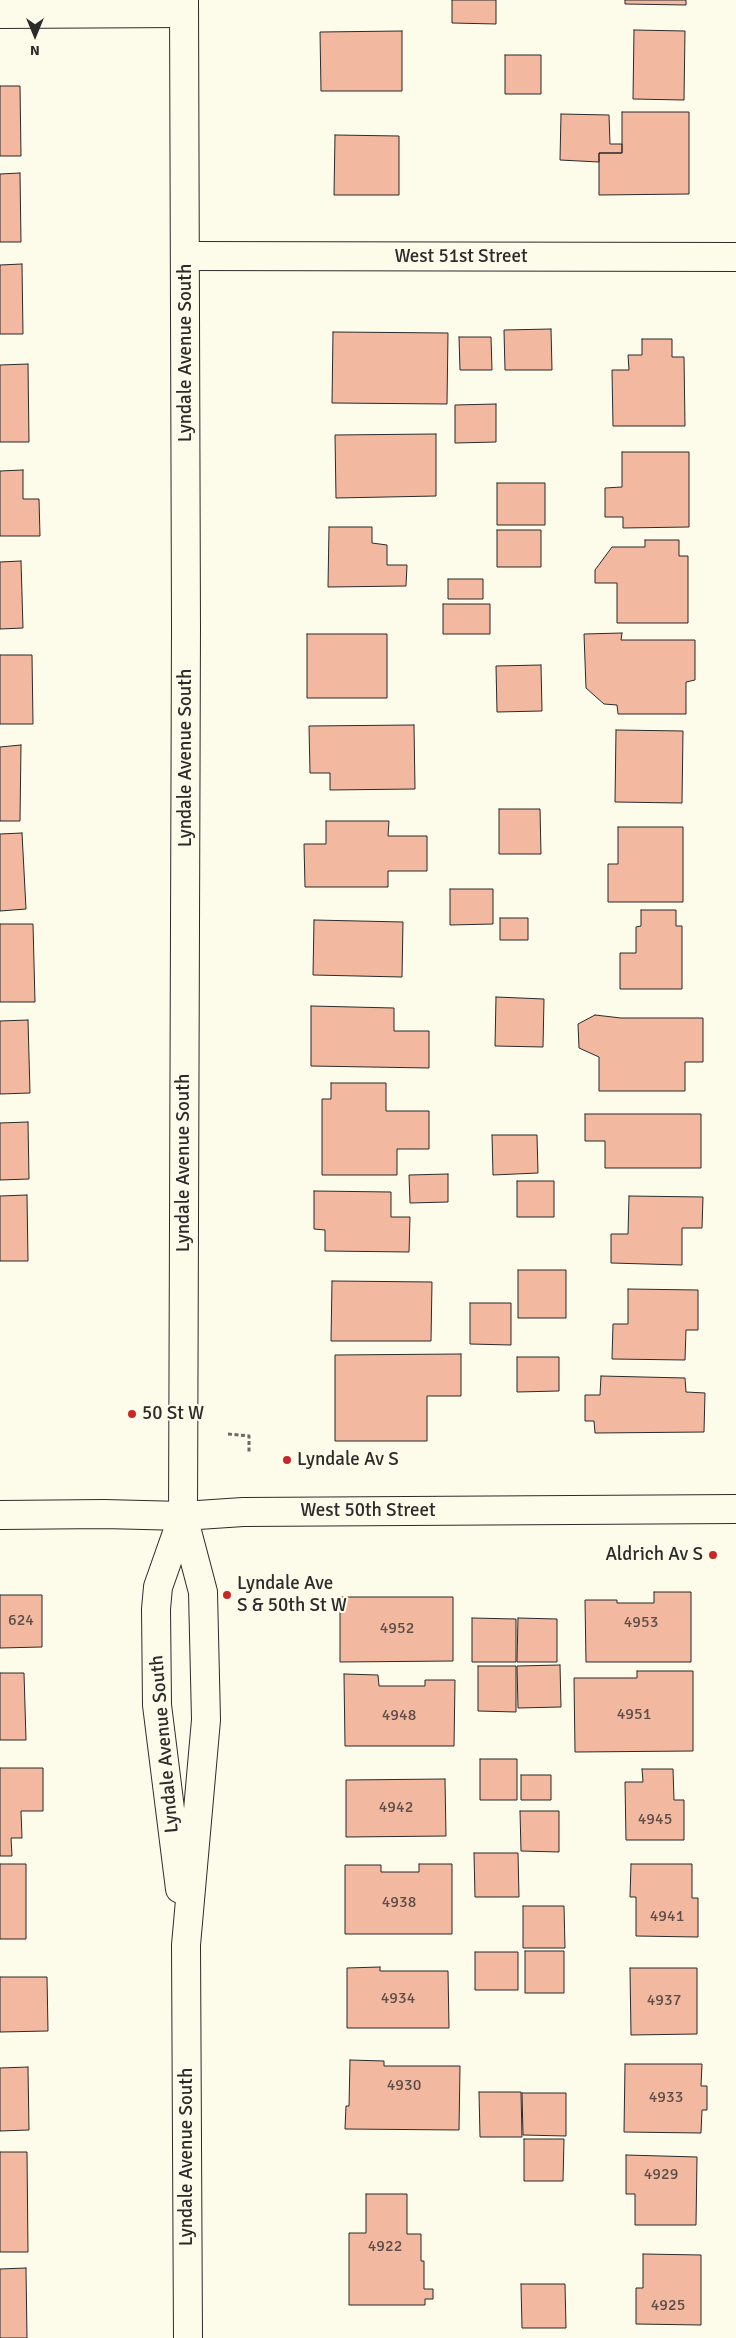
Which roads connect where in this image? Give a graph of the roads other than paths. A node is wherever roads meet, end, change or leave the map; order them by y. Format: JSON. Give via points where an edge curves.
{"nodes":[{"id":1,"x":184,"y":6,"type":"edge"},
{"id":2,"x":0,"y":14,"type":"edge"},
{"id":3,"x":186,"y":256,"type":"junction"},
{"id":4,"x":736,"y":257,"type":"edge"},
{"id":5,"x":736,"y":1509,"type":"edge"},
{"id":6,"x":0,"y":1515,"type":"edge"},
{"id":7,"x":183,"y":1516,"type":"junction"},
{"id":8,"x":186,"y":1945,"type":"junction"},
{"id":9,"x":188,"y":2338,"type":"edge"}],
"edges":[{"from":1,"to":2,"type":"main road"},
{"from":1,"to":3,"type":"main road","name":"Lyndale Avenue South"},
{"from":3,"to":4,"type":"main road","name":"West 51st Street"},
{"from":3,"to":7,"type":"main road","name":"Lyndale Avenue South"},
{"from":5,"to":7,"type":"main road","name":"West 50th Street","via":[[243,1512]]},
{"from":6,"to":7,"type":"main road","name":"West 50th Street"},
{"from":7,"to":8,"type":"main road","name":"Lyndale Avenue South","via":[[203,1592],[206,1720]]},
{"from":7,"to":8,"type":"main road","name":"Lyndale Avenue South","via":[[157,1594],[156,1687]]},
{"from":8,"to":9,"type":"main road","name":"Lyndale Avenue South"}]}
